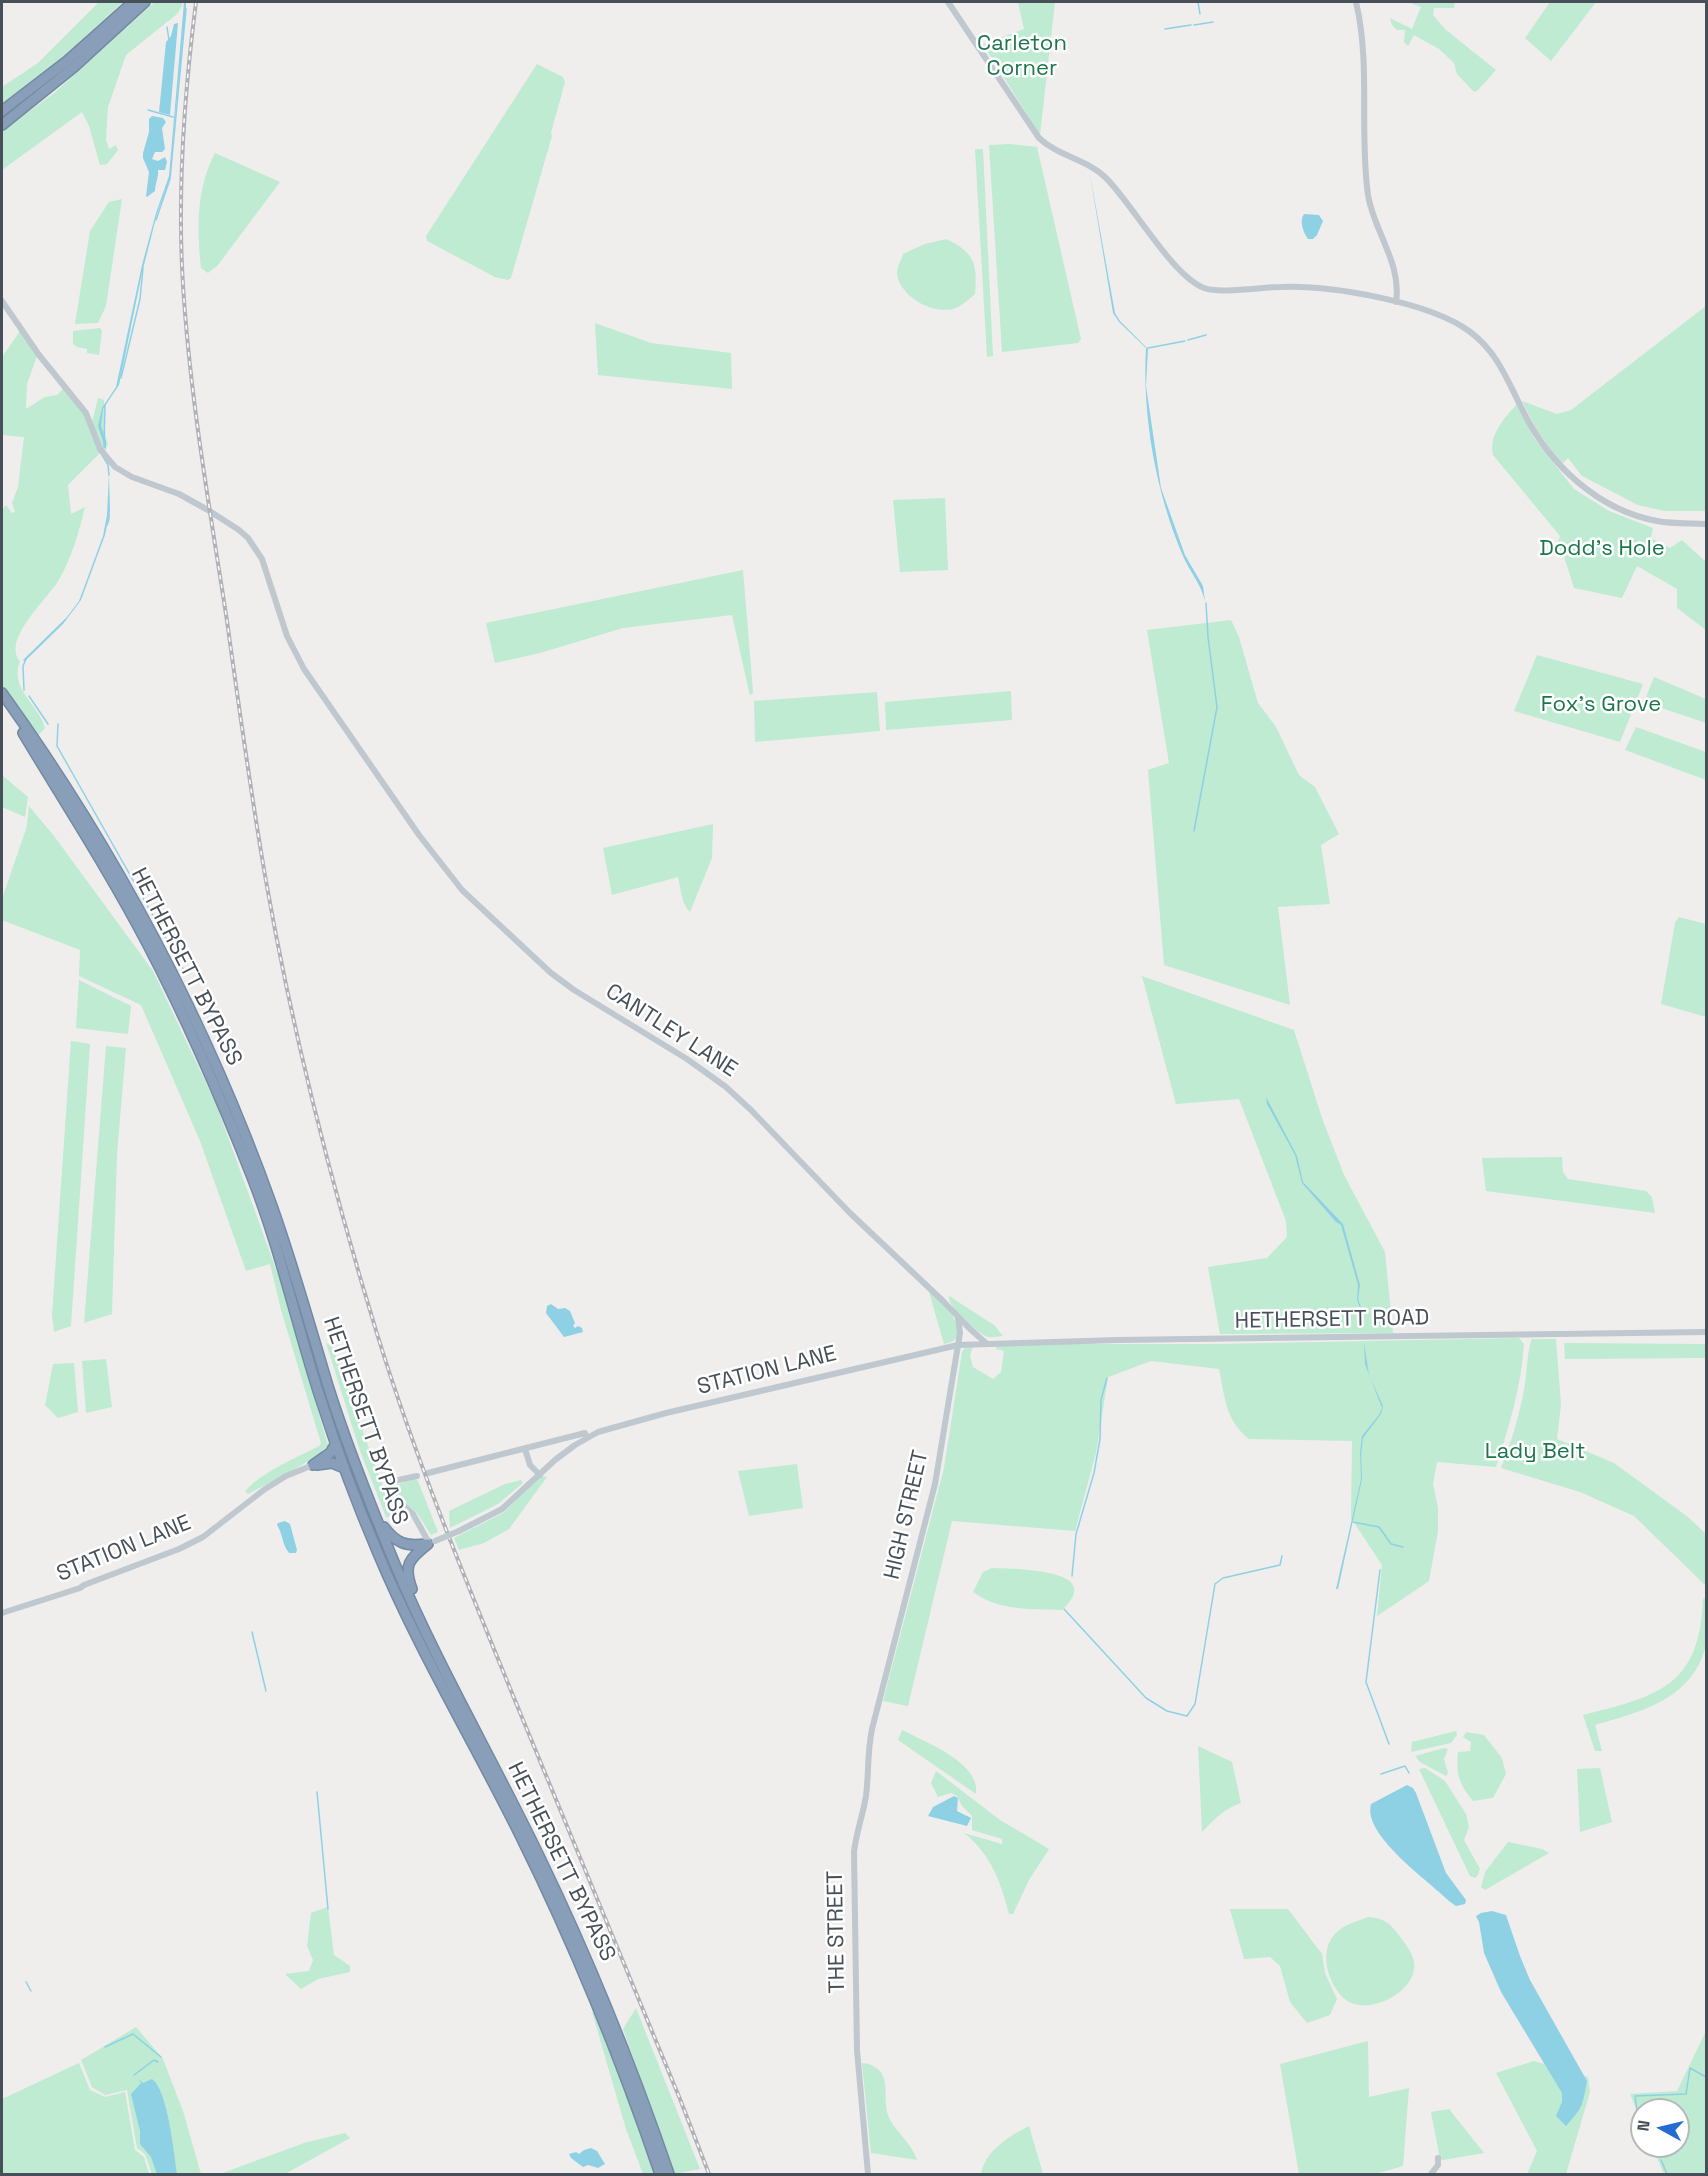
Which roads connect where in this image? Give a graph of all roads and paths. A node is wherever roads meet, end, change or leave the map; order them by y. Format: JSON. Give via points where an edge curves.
{"nodes":[{"id":1,"x":133,"y":2,"type":"edge"},
{"id":2,"x":145,"y":2,"type":"edge"},
{"id":3,"x":948,"y":2,"type":"edge"},
{"id":4,"x":1356,"y":2,"type":"edge"},
{"id":5,"x":2,"y":111,"type":"edge"},
{"id":6,"x":2,"y":125,"type":"edge"},
{"id":7,"x":2,"y":301,"type":"edge"},
{"id":8,"x":1396,"y":302,"type":"junction"},
{"id":9,"x":1707,"y":524,"type":"edge"},
{"id":10,"x":2,"y":693,"type":"edge"},
{"id":11,"x":2,"y":701,"type":"edge"},
{"id":12,"x":958,"y":1317,"type":"junction"},
{"id":13,"x":1707,"y":1332,"type":"edge"},
{"id":14,"x":986,"y":1343,"type":"junction"},
{"id":15,"x":958,"y":1345,"type":"junction"},
{"id":16,"x":587,"y":1438,"type":"junction"},
{"id":17,"x":336,"y":1443,"type":"junction"},
{"id":18,"x":525,"y":1449,"type":"junction"},
{"id":19,"x":313,"y":1465,"type":"junction"},
{"id":20,"x":344,"y":1468,"type":"junction"},
{"id":21,"x":428,"y":1473,"type":"dead end"},
{"id":22,"x":540,"y":1475,"type":"junction"},
{"id":23,"x":417,"y":1476,"type":"dead end"},
{"id":24,"x":370,"y":1500,"type":"junction"},
{"id":25,"x":432,"y":1542,"type":"junction"},
{"id":26,"x":2,"y":1613,"type":"edge"},
{"id":27,"x":424,"y":1627,"type":"junction"},
{"id":28,"x":882,"y":1692,"type":"joint"},
{"id":29,"x":1438,"y":2158,"type":"dead end"},
{"id":30,"x":660,"y":2175,"type":"edge"},
{"id":31,"x":669,"y":2175,"type":"edge"},
{"id":32,"x":868,"y":2175,"type":"edge"},
{"id":33,"x":1431,"y":2175,"type":"edge"}],
"edges":[{"from":1,"to":5,"type":"highway","via":[[67,61]]},
{"from":2,"to":6,"type":"highway"},
{"from":3,"to":8,"type":"street","via":[[1039,138],[1099,172],[1198,285],[1210,289],[1285,286]]},
{"from":4,"to":8,"type":"street","via":[[1364,70],[1368,195],[1376,227],[1391,258]]},
{"from":7,"to":12,"type":"street","name":"CANTLEY LANE","via":[[86,413],[100,449],[111,463],[132,477],[179,494],[248,538],[262,559],[294,651],[373,770],[462,890],[551,973],[726,1087]]},
{"from":8,"to":9,"type":"street","via":[[1453,320],[1484,343],[1497,358],[1524,414],[1547,450],[1582,485],[1606,502],[1639,516]]},
{"from":10,"to":24,"type":"highway","name":"HETHERSETT BYPASS","via":[[57,772],[119,876],[200,1031],[272,1205],[329,1388]]},
{"from":11,"to":17,"type":"highway","name":"HETHERSETT BYPASS","via":[[113,881],[209,1071],[265,1213]]},
{"from":12,"to":14,"type":"street","name":"CANTLEY LANE"},
{"from":12,"to":15,"type":"street"},
{"from":13,"to":14,"type":"street","name":"HETHERSETT ROAD"},
{"from":14,"to":15,"type":"street","name":"HETHERSETT ROAD"},
{"from":15,"to":16,"type":"street","name":"STATION LANE","via":[[666,1413]]},
{"from":15,"to":28,"type":"street","name":"HIGH STREET","via":[[935,1484]]},
{"from":16,"to":18,"type":"street","name":"STATION LANE","via":[[581,1433]]},
{"from":16,"to":22,"type":"street","name":"STATION LANE"},
{"from":17,"to":19,"type":"highway","via":[[330,1453]]},
{"from":17,"to":20,"type":"highway","name":"HETHERSETT BYPASS"},
{"from":18,"to":21,"type":"street","name":"STATION LANE"},
{"from":18,"to":22,"type":"street","via":[[530,1465]]},
{"from":19,"to":20,"type":"highway"},
{"from":19,"to":26,"type":"street","name":"STATION LANE","via":[[278,1481],[219,1526],[179,1549],[80,1588]]},
{"from":20,"to":30,"type":"highway","name":"HETHERSETT BYPASS","via":[[413,1632],[519,1833],[571,1944],[616,2052]]},
{"from":22,"to":25,"type":"street","name":"STATION LANE","bridge":true,"via":[[502,1509]]},
{"from":23,"to":25,"type":"street","via":[[389,1482],[387,1487],[413,1514]]},
{"from":24,"to":25,"type":"highway","via":[[396,1541],[408,1545]]},
{"from":24,"to":27,"type":"highway","name":"HETHERSETT BYPASS"},
{"from":25,"to":27,"type":"highway","via":[[411,1557],[408,1564]]},
{"from":27,"to":31,"type":"highway","name":"HETHERSETT BYPASS","via":[[578,1939]]},
{"from":28,"to":32,"type":"street","name":"THE STREET","via":[[867,1752],[865,1799],[854,1852],[857,2050]]},
{"from":29,"to":33,"type":"street"}]}
